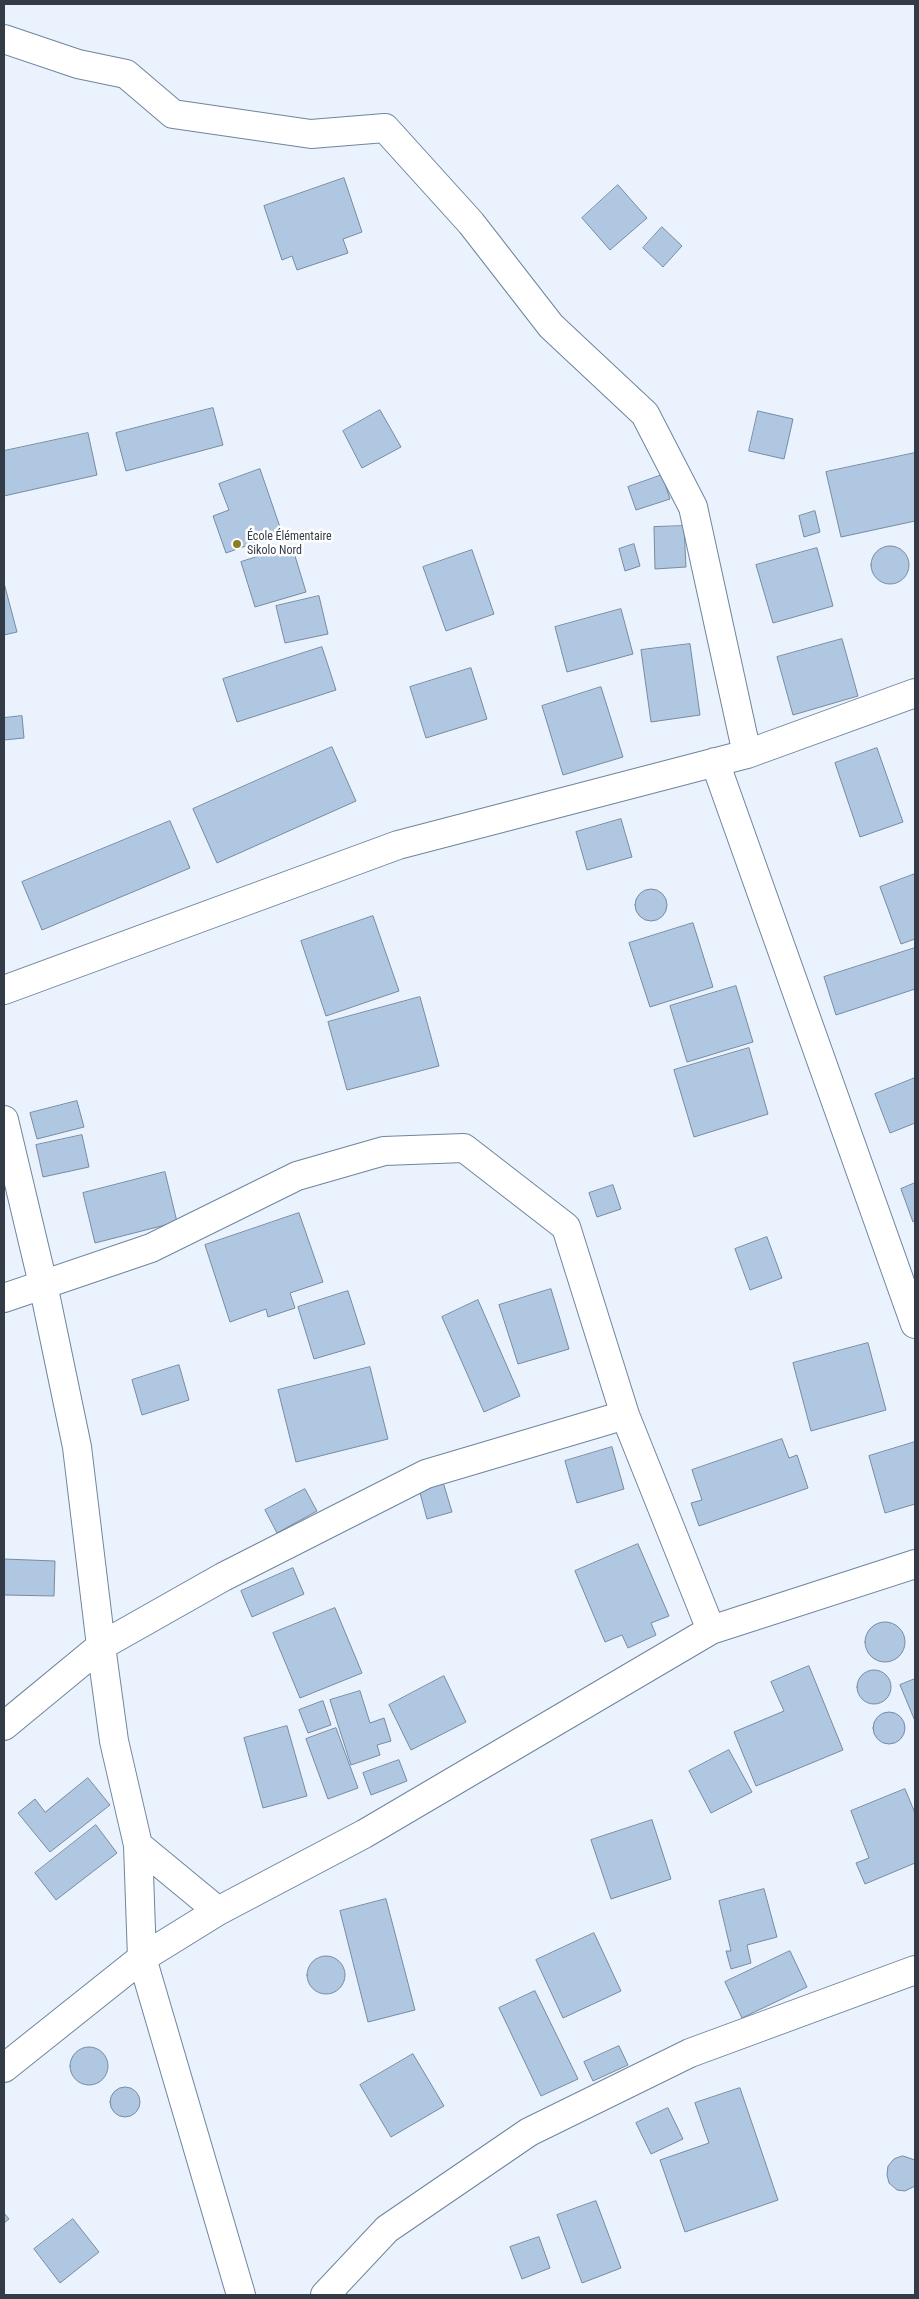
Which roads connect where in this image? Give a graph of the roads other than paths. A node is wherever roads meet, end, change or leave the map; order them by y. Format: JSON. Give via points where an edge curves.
{"nodes":[{"id":1,"x":4,"y":39,"type":"edge"},
{"id":2,"x":915,"y":693,"type":"edge"},
{"id":3,"x":747,"y":754,"type":"junction"},
{"id":4,"x":715,"y":762,"type":"junction"},
{"id":5,"x":4,"y":990,"type":"edge"},
{"id":6,"x":4,"y":1120,"type":"edge"},
{"id":7,"x":43,"y":1284,"type":"junction"},
{"id":8,"x":4,"y":1298,"type":"edge"},
{"id":9,"x":914,"y":1317,"type":"edge"},
{"id":10,"x":625,"y":1415,"type":"junction"},
{"id":11,"x":915,"y":1564,"type":"edge"},
{"id":12,"x":711,"y":1630,"type":"junction"},
{"id":13,"x":101,"y":1646,"type":"junction"},
{"id":14,"x":4,"y":1726,"type":"edge"},
{"id":15,"x":138,"y":1845,"type":"junction"},
{"id":16,"x":218,"y":1911,"type":"junction"},
{"id":17,"x":142,"y":1958,"type":"junction"},
{"id":18,"x":915,"y":1970,"type":"edge"},
{"id":19,"x":4,"y":2068,"type":"edge"},
{"id":20,"x":241,"y":2295,"type":"edge"},
{"id":21,"x":325,"y":2295,"type":"edge"}],
"edges":[{"from":1,"to":3,"type":"street","via":[[78,64],[126,74],[173,114],[311,134],[385,128],[471,223],[551,326],[645,414],[693,507]]},
{"from":2,"to":3,"type":"street"},
{"from":3,"to":4,"type":"street"},
{"from":4,"to":5,"type":"street","via":[[398,845]]},
{"from":4,"to":9,"type":"street"},
{"from":6,"to":7,"type":"street"},
{"from":7,"to":8,"type":"street"},
{"from":7,"to":10,"type":"street","via":[[151,1248],[297,1176],[384,1150],[464,1148],[566,1227]]},
{"from":7,"to":13,"type":"street","via":[[78,1447]]},
{"from":10,"to":12,"type":"street"},
{"from":10,"to":13,"type":"street","via":[[426,1474],[223,1577]]},
{"from":11,"to":12,"type":"street"},
{"from":12,"to":16,"type":"street","via":[[364,1834]]},
{"from":13,"to":14,"type":"street"},
{"from":13,"to":15,"type":"street","via":[[114,1741]]},
{"from":15,"to":16,"type":"street"},
{"from":15,"to":17,"type":"street"},
{"from":16,"to":17,"type":"street"},
{"from":17,"to":19,"type":"street"},
{"from":17,"to":20,"type":"street"},
{"from":18,"to":21,"type":"street","via":[[690,2053],[529,2132],[387,2229]]}]}
